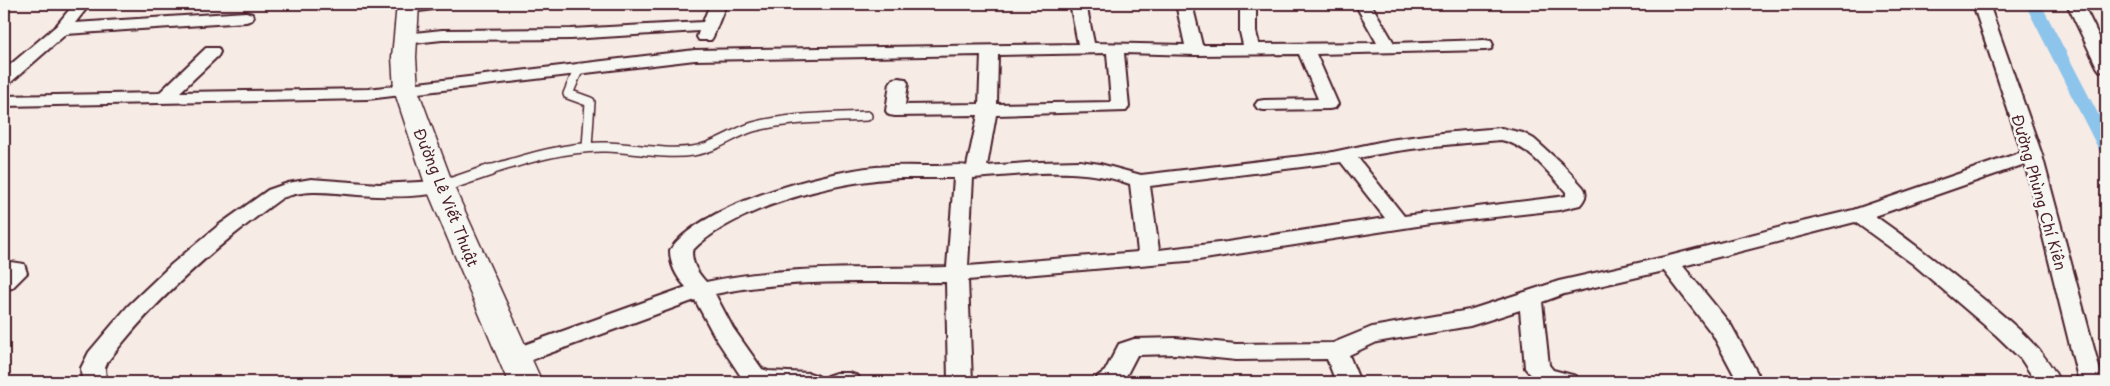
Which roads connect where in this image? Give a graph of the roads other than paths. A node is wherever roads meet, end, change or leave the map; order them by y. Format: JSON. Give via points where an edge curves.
{"nodes":[{"id":1,"x":82,"y":4,"type":"edge"},
{"id":2,"x":435,"y":4,"type":"edge"},
{"id":3,"x":718,"y":4,"type":"edge"},
{"id":4,"x":1078,"y":4,"type":"edge"},
{"id":5,"x":1184,"y":4,"type":"edge"},
{"id":6,"x":1248,"y":4,"type":"edge"},
{"id":7,"x":1364,"y":4,"type":"edge"},
{"id":8,"x":1980,"y":4,"type":"edge"},
{"id":9,"x":2075,"y":4,"type":"edge"},
{"id":10,"x":408,"y":6,"type":"edge"},
{"id":11,"x":246,"y":17,"type":"dead end"},
{"id":12,"x":710,"y":26,"type":"junction"},
{"id":13,"x":62,"y":29,"type":"junction"},
{"id":14,"x":405,"y":39,"type":"junction"},
{"id":15,"x":1485,"y":45,"type":"dead end"},
{"id":16,"x":1115,"y":48,"type":"junction"},
{"id":17,"x":1305,"y":48,"type":"junction"},
{"id":18,"x":1388,"y":48,"type":"junction"},
{"id":19,"x":1086,"y":49,"type":"junction"},
{"id":20,"x":1252,"y":49,"type":"junction"},
{"id":21,"x":990,"y":50,"type":"junction"},
{"id":22,"x":1195,"y":50,"type":"junction"},
{"id":23,"x":212,"y":52,"type":"dead end"},
{"id":24,"x":695,"y":55,"type":"junction"},
{"id":25,"x":2106,"y":67,"type":"edge"},
{"id":26,"x":579,"y":68,"type":"junction"},
{"id":27,"x":4,"y":80,"type":"edge"},
{"id":28,"x":899,"y":83,"type":"dead end"},
{"id":29,"x":406,"y":90,"type":"junction"},
{"id":30,"x":164,"y":98,"type":"junction"},
{"id":31,"x":4,"y":101,"type":"edge"},
{"id":32,"x":1264,"y":105,"type":"dead end"},
{"id":33,"x":988,"y":110,"type":"junction"},
{"id":34,"x":867,"y":116,"type":"dead end"},
{"id":35,"x":587,"y":147,"type":"junction"},
{"id":36,"x":1344,"y":154,"type":"junction"},
{"id":37,"x":2032,"y":154,"type":"junction"},
{"id":38,"x":970,"y":172,"type":"junction"},
{"id":39,"x":1139,"y":181,"type":"junction"},
{"id":40,"x":440,"y":187,"type":"junction"},
{"id":41,"x":1859,"y":215,"type":"junction"},
{"id":42,"x":1398,"y":223,"type":"junction"},
{"id":43,"x":1149,"y":258,"type":"junction"},
{"id":44,"x":1669,"y":263,"type":"junction"},
{"id":45,"x":4,"y":268,"type":"edge"},
{"id":46,"x":957,"y":275,"type":"junction"},
{"id":47,"x":4,"y":283,"type":"edge"},
{"id":48,"x":700,"y":290,"type":"junction"},
{"id":49,"x":1530,"y":299,"type":"junction"},
{"id":50,"x":1336,"y":351,"type":"junction"},
{"id":51,"x":515,"y":358,"type":"junction"},
{"id":52,"x":88,"y":381,"type":"edge"},
{"id":53,"x":525,"y":382,"type":"edge"},
{"id":54,"x":809,"y":382,"type":"edge"},
{"id":55,"x":836,"y":382,"type":"edge"},
{"id":56,"x":848,"y":382,"type":"edge"},
{"id":57,"x":960,"y":382,"type":"edge"},
{"id":58,"x":1106,"y":382,"type":"edge"},
{"id":59,"x":1348,"y":382,"type":"edge"},
{"id":60,"x":1567,"y":382,"type":"edge"},
{"id":61,"x":1750,"y":382,"type":"edge"},
{"id":62,"x":2048,"y":382,"type":"edge"},
{"id":63,"x":2091,"y":382,"type":"edge"}],
"edges":[{"from":1,"to":13,"type":"street"},
{"from":2,"to":10,"type":"street"},
{"from":3,"to":12,"type":"street"},
{"from":4,"to":19,"type":"street"},
{"from":5,"to":22,"type":"street"},
{"from":6,"to":20,"type":"street"},
{"from":7,"to":18,"type":"street"},
{"from":8,"to":37,"type":"street","name":"Đường Phùng Chí Kiên"},
{"from":9,"to":25,"type":"street"},
{"from":10,"to":14,"type":"main road","name":"Đường Lê Viết Thuật"},
{"from":11,"to":13,"type":"street"},
{"from":12,"to":14,"type":"street"},
{"from":12,"to":24,"type":"street"},
{"from":13,"to":27,"type":"street"},
{"from":14,"to":29,"type":"main road","name":"Đường Lê Viết Thuật"},
{"from":15,"to":18,"type":"street"},
{"from":16,"to":19,"type":"street"},
{"from":16,"to":22,"type":"street"},
{"from":16,"to":33,"type":"street","via":[[1120,108]]},
{"from":17,"to":18,"type":"street"},
{"from":17,"to":20,"type":"street"},
{"from":17,"to":32,"type":"street","via":[[1329,104]]},
{"from":19,"to":21,"type":"street"},
{"from":20,"to":22,"type":"street"},
{"from":21,"to":24,"type":"street"},
{"from":21,"to":33,"type":"street"},
{"from":23,"to":30,"type":"street"},
{"from":24,"to":26,"type":"street"},
{"from":26,"to":29,"type":"street"},
{"from":26,"to":35,"type":"lane","via":[[568,94],[590,102]]},
{"from":28,"to":33,"type":"street","via":[[895,112]]},
{"from":29,"to":30,"type":"street","via":[[368,94]]},
{"from":29,"to":40,"type":"main road","name":"Đường Lê Viết Thuật"},
{"from":30,"to":31,"type":"street"},
{"from":33,"to":38,"type":"street"},
{"from":34,"to":35,"type":"lane","via":[[775,122],[751,128],[710,148],[691,151]]},
{"from":35,"to":40,"type":"lane","via":[[508,165]]},
{"from":36,"to":39,"type":"street","via":[[1328,159]]},
{"from":36,"to":42,"type":"street"},
{"from":36,"to":42,"type":"street","via":[[1442,138],[1501,134],[1527,143],[1576,191],[1573,201],[1559,204]]},
{"from":37,"to":41,"type":"street"},
{"from":37,"to":63,"type":"street","name":"Đường Phùng Chí Kiên"},
{"from":38,"to":39,"type":"street","via":[[1072,167],[1116,172]]},
{"from":38,"to":46,"type":"street"},
{"from":38,"to":48,"type":"street","via":[[850,176],[798,190],[726,217],[693,235],[681,250],[689,277]]},
{"from":39,"to":43,"type":"street"},
{"from":40,"to":51,"type":"main road","name":"Đường Lê Viết Thuật"},
{"from":40,"to":52,"type":"street","via":[[370,190],[308,184],[275,194],[153,292],[96,358]]},
{"from":41,"to":44,"type":"street"},
{"from":41,"to":62,"type":"street","via":[[1921,259],[2004,329],[2029,353]]},
{"from":42,"to":43,"type":"street"},
{"from":43,"to":46,"type":"street"},
{"from":44,"to":49,"type":"street","via":[[1559,288]]},
{"from":44,"to":61,"type":"street","via":[[1723,331]]},
{"from":45,"to":47,"type":"street","via":[[16,269],[16,273]]},
{"from":46,"to":48,"type":"street","via":[[795,275],[728,283]]},
{"from":46,"to":57,"type":"street"},
{"from":48,"to":51,"type":"street"},
{"from":48,"to":54,"type":"street","via":[[753,375],[765,380]]},
{"from":49,"to":50,"type":"street","via":[[1470,318],[1372,334]]},
{"from":49,"to":60,"type":"street","via":[[1536,368],[1545,376]]},
{"from":50,"to":58,"type":"street","via":[[1236,352],[1176,346],[1134,347],[1127,350],[1114,377]]},
{"from":50,"to":59,"type":"street"},
{"from":51,"to":53,"type":"main road","name":"Đường Lê Viết Thuật"},
{"from":55,"to":56,"type":"street"}]}
